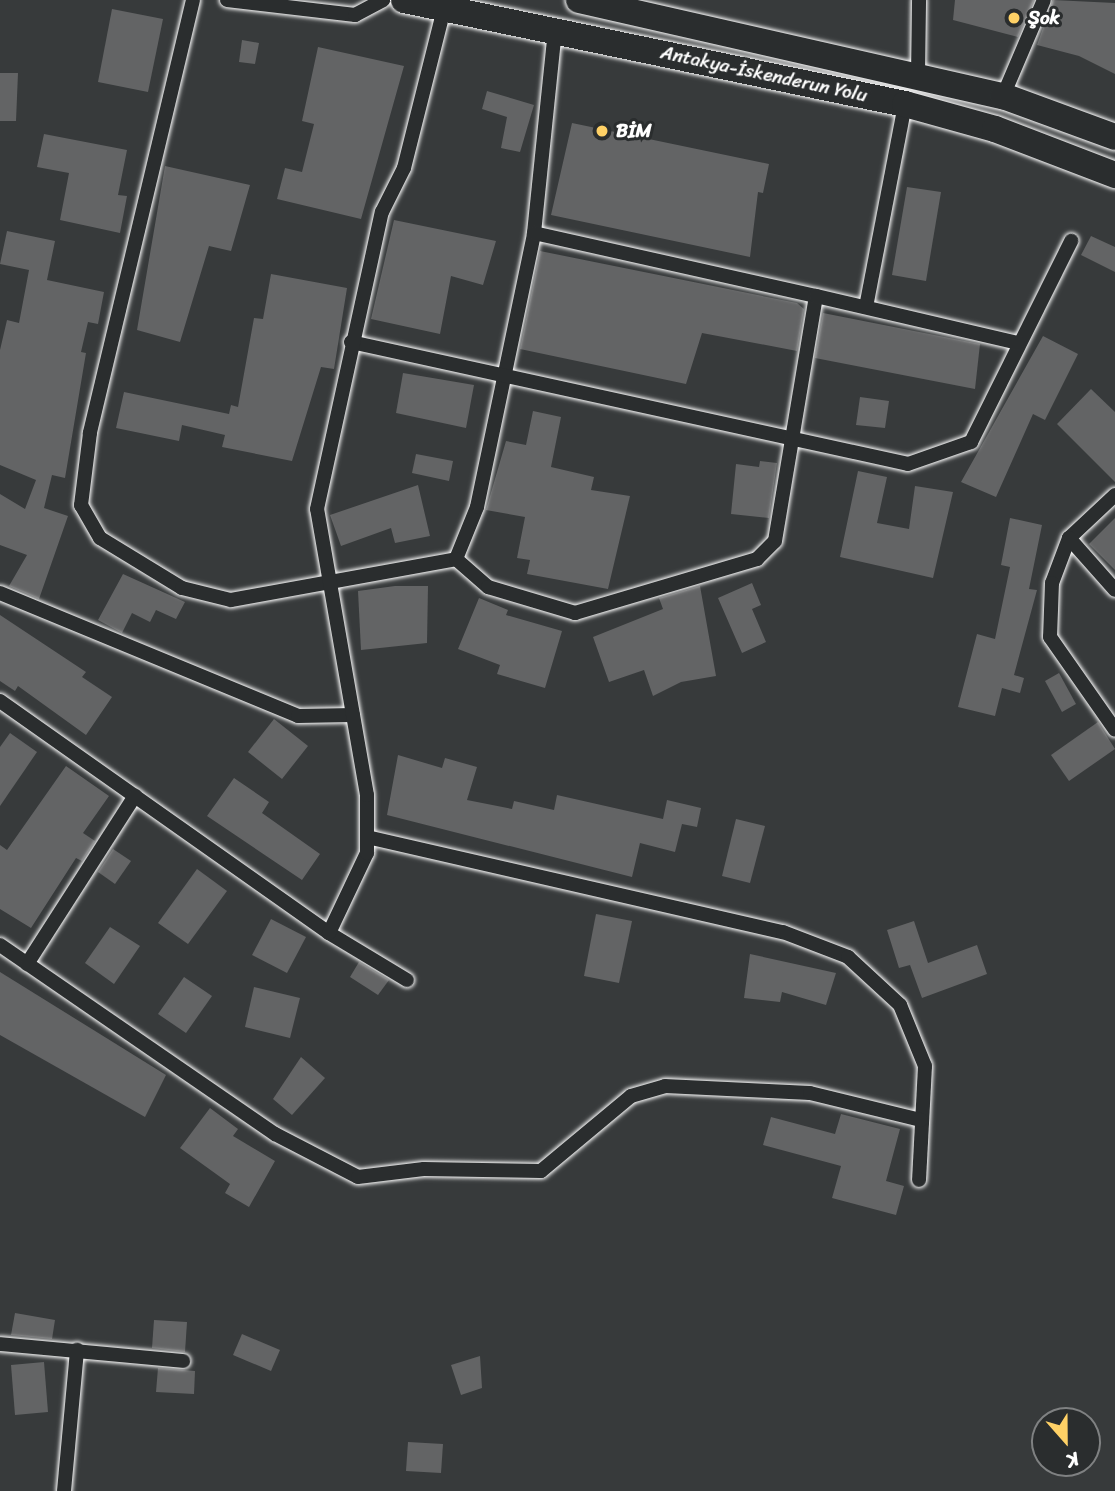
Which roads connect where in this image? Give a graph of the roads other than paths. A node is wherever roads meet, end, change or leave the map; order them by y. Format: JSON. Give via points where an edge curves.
{"nodes":[{"id":1,"x":193,"y":0,"type":"edge"},
{"id":2,"x":227,"y":0,"type":"edge"},
{"id":3,"x":383,"y":0,"type":"edge"},
{"id":4,"x":404,"y":0,"type":"edge"},
{"id":5,"x":579,"y":0,"type":"edge"},
{"id":6,"x":919,"y":0,"type":"edge"},
{"id":7,"x":1044,"y":0,"type":"edge"},
{"id":8,"x":444,"y":9,"type":"junction"},
{"id":9,"x":555,"y":30,"type":"junction"},
{"id":10,"x":918,"y":75,"type":"junction"},
{"id":11,"x":1003,"y":96,"type":"junction"},
{"id":12,"x":905,"y":104,"type":"junction"},
{"id":13,"x":1115,"y":137,"type":"edge"},
{"id":14,"x":1115,"y":176,"type":"edge"},
{"id":15,"x":534,"y":233,"type":"junction"},
{"id":16,"x":1070,"y":241,"type":"dead end"},
{"id":17,"x":816,"y":296,"type":"junction"},
{"id":18,"x":866,"y":307,"type":"junction"},
{"id":19,"x":351,"y":342,"type":"junction"},
{"id":20,"x":1018,"y":343,"type":"junction"},
{"id":21,"x":503,"y":375,"type":"junction"},
{"id":22,"x":795,"y":439,"type":"junction"},
{"id":23,"x":1115,"y":495,"type":"edge"},
{"id":24,"x":1069,"y":538,"type":"junction"},
{"id":25,"x":456,"y":559,"type":"junction"},
{"id":26,"x":331,"y":584,"type":"junction"},
{"id":27,"x":1115,"y":590,"type":"edge"},
{"id":28,"x":0,"y":593,"type":"edge"},
{"id":29,"x":0,"y":701,"type":"edge"},
{"id":30,"x":354,"y":715,"type":"junction"},
{"id":31,"x":1115,"y":730,"type":"edge"},
{"id":32,"x":135,"y":796,"type":"junction"},
{"id":33,"x":367,"y":837,"type":"junction"},
{"id":34,"x":329,"y":933,"type":"junction"},
{"id":35,"x":0,"y":945,"type":"edge"},
{"id":36,"x":27,"y":964,"type":"junction"},
{"id":37,"x":407,"y":980,"type":"dead end"},
{"id":38,"x":920,"y":1120,"type":"junction"},
{"id":39,"x":919,"y":1180,"type":"dead end"},
{"id":40,"x":0,"y":1343,"type":"edge"},
{"id":41,"x":78,"y":1350,"type":"junction"},
{"id":42,"x":183,"y":1361,"type":"dead end"},
{"id":43,"x":64,"y":1491,"type":"edge"}],
"edges":[{"from":1,"to":26,"type":"street","via":[[90,433],[81,505],[100,538],[182,588],[231,600]]},
{"from":2,"to":3,"type":"street","via":[[355,15]]},
{"from":4,"to":8,"type":"highway","name":"Antakya-İskenderun Yolu"},
{"from":5,"to":10,"type":"highway","name":"Antakya-İskenderun Yolu"},
{"from":6,"to":10,"type":"street"},
{"from":7,"to":11,"type":"street"},
{"from":8,"to":9,"type":"highway","name":"Antakya-İskenderun Yolu"},
{"from":8,"to":19,"type":"street","via":[[404,168],[382,212]]},
{"from":9,"to":12,"type":"highway","name":"Antakya-İskenderun Yolu"},
{"from":9,"to":15,"type":"street"},
{"from":10,"to":11,"type":"highway","name":"Antakya-İskenderun Yolu"},
{"from":11,"to":13,"type":"highway","name":"Antakya-İskenderun Yolu"},
{"from":12,"to":14,"type":"highway","name":"Antakya-İskenderun Yolu","via":[[995,129]]},
{"from":12,"to":18,"type":"street"},
{"from":15,"to":17,"type":"street"},
{"from":15,"to":21,"type":"street"},
{"from":16,"to":20,"type":"street"},
{"from":17,"to":18,"type":"street"},
{"from":17,"to":22,"type":"street"},
{"from":18,"to":20,"type":"street"},
{"from":19,"to":21,"type":"street"},
{"from":19,"to":26,"type":"street","via":[[317,509]]},
{"from":20,"to":22,"type":"street","via":[[971,442],[955,451],[908,464]]},
{"from":21,"to":22,"type":"street"},
{"from":21,"to":25,"type":"street","via":[[477,507]]},
{"from":22,"to":25,"type":"street","via":[[775,541],[742,566],[575,613],[488,587]]},
{"from":23,"to":24,"type":"street"},
{"from":24,"to":27,"type":"street"},
{"from":24,"to":31,"type":"street","via":[[1052,583],[1050,637]]},
{"from":25,"to":26,"type":"street"},
{"from":26,"to":30,"type":"street"},
{"from":28,"to":30,"type":"street","via":[[298,716]]},
{"from":29,"to":32,"type":"street"},
{"from":30,"to":33,"type":"street"},
{"from":32,"to":34,"type":"street"},
{"from":32,"to":36,"type":"street"},
{"from":33,"to":34,"type":"street","via":[[368,853]]},
{"from":33,"to":38,"type":"street","via":[[783,932],[848,957],[900,1005],[925,1066]]},
{"from":34,"to":37,"type":"street"},
{"from":35,"to":36,"type":"street"},
{"from":36,"to":38,"type":"street","via":[[275,1134],[358,1177],[424,1169],[541,1171],[631,1096],[665,1086],[810,1093]]},
{"from":38,"to":39,"type":"street"},
{"from":40,"to":41,"type":"street"},
{"from":41,"to":42,"type":"street"},
{"from":41,"to":43,"type":"street"}]}
